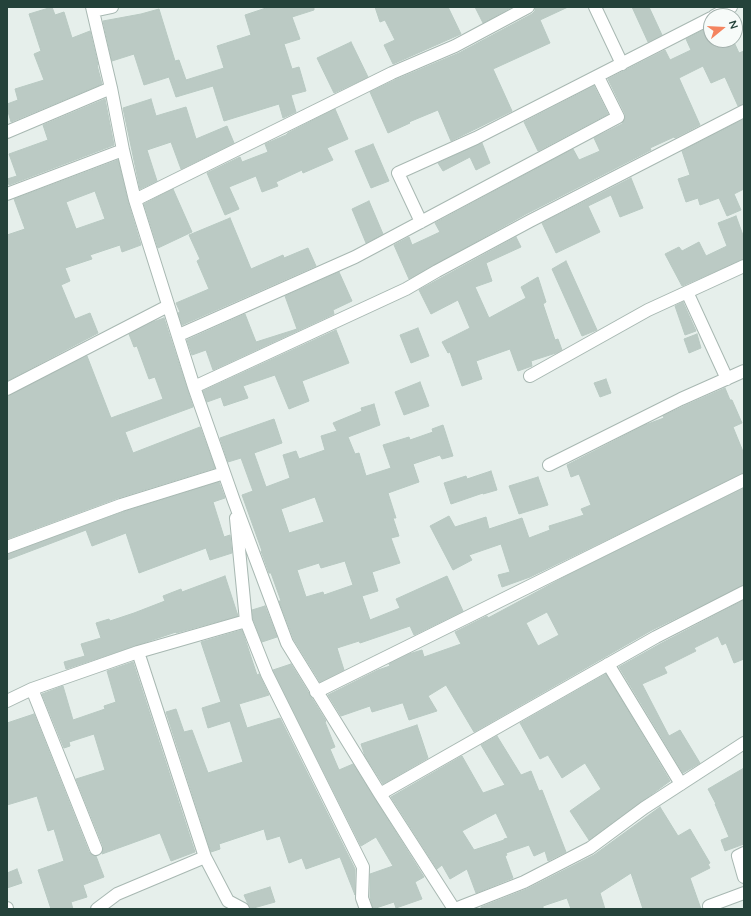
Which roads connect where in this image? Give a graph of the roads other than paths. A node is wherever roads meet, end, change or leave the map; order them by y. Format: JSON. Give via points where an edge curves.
{"nodes":[{"id":1,"x":112,"y":7,"type":"edge"},
{"id":2,"x":528,"y":7,"type":"edge"},
{"id":3,"x":594,"y":7,"type":"edge"},
{"id":4,"x":92,"y":9,"type":"edge"},
{"id":5,"x":703,"y":22,"type":"edge"},
{"id":6,"x":622,"y":64,"type":"junction"},
{"id":7,"x":598,"y":76,"type":"junction"},
{"id":8,"x":111,"y":88,"type":"junction"},
{"id":9,"x":744,"y":111,"type":"edge"},
{"id":10,"x":7,"y":132,"type":"edge"},
{"id":11,"x":123,"y":150,"type":"junction"},
{"id":12,"x":7,"y":194,"type":"edge"},
{"id":13,"x":135,"y":200,"type":"junction"},
{"id":14,"x":421,"y":222,"type":"junction"},
{"id":15,"x":744,"y":266,"type":"edge"},
{"id":16,"x":688,"y":292,"type":"junction"},
{"id":17,"x":168,"y":306,"type":"junction"},
{"id":18,"x":179,"y":335,"type":"junction"},
{"id":19,"x":744,"y":371,"type":"edge"},
{"id":20,"x":530,"y":376,"type":"dead end"},
{"id":21,"x":727,"y":379,"type":"junction"},
{"id":22,"x":194,"y":387,"type":"junction"},
{"id":23,"x":7,"y":389,"type":"edge"},
{"id":24,"x":549,"y":465,"type":"dead end"},
{"id":25,"x":224,"y":473,"type":"junction"},
{"id":26,"x":744,"y":480,"type":"edge"},
{"id":27,"x":234,"y":501,"type":"junction"},
{"id":28,"x":7,"y":547,"type":"edge"},
{"id":29,"x":744,"y":592,"type":"edge"},
{"id":30,"x":246,"y":621,"type":"junction"},
{"id":31,"x":138,"y":652,"type":"junction"},
{"id":32,"x":608,"y":664,"type":"junction"},
{"id":33,"x":32,"y":689,"type":"junction"},
{"id":34,"x":316,"y":692,"type":"junction"},
{"id":35,"x":7,"y":701,"type":"edge"},
{"id":36,"x":744,"y":743,"type":"edge"},
{"id":37,"x":681,"y":784,"type":"junction"},
{"id":38,"x":380,"y":794,"type":"junction"},
{"id":39,"x":96,"y":849,"type":"dead end"},
{"id":40,"x":744,"y":853,"type":"edge"},
{"id":41,"x":205,"y":857,"type":"junction"},
{"id":42,"x":744,"y":877,"type":"edge"},
{"id":43,"x":744,"y":893,"type":"edge"},
{"id":44,"x":96,"y":909,"type":"edge"},
{"id":45,"x":243,"y":909,"type":"edge"},
{"id":46,"x":366,"y":909,"type":"edge"},
{"id":47,"x":454,"y":909,"type":"edge"},
{"id":48,"x":710,"y":909,"type":"edge"}],
"edges":[{"from":1,"to":4,"type":"street"},
{"from":2,"to":13,"type":"street","via":[[455,46],[392,73]]},
{"from":3,"to":6,"type":"street"},
{"from":4,"to":8,"type":"street"},
{"from":5,"to":6,"type":"street"},
{"from":6,"to":7,"type":"street"},
{"from":7,"to":14,"type":"street","via":[[618,117]]},
{"from":7,"to":14,"type":"street","via":[[476,138],[398,173]]},
{"from":8,"to":10,"type":"street"},
{"from":8,"to":11,"type":"street"},
{"from":9,"to":22,"type":"street","via":[[530,221],[406,289]]},
{"from":11,"to":12,"type":"street"},
{"from":11,"to":13,"type":"street"},
{"from":13,"to":17,"type":"street"},
{"from":14,"to":18,"type":"street","via":[[355,257]]},
{"from":15,"to":16,"type":"street"},
{"from":16,"to":20,"type":"street","via":[[648,310]]},
{"from":16,"to":21,"type":"street"},
{"from":17,"to":18,"type":"street"},
{"from":17,"to":23,"type":"street"},
{"from":18,"to":22,"type":"street"},
{"from":19,"to":21,"type":"street"},
{"from":21,"to":24,"type":"street","via":[[681,399]]},
{"from":22,"to":25,"type":"street"},
{"from":25,"to":27,"type":"street"},
{"from":25,"to":28,"type":"street","via":[[121,505]]},
{"from":26,"to":34,"type":"street"},
{"from":27,"to":30,"type":"street"},
{"from":27,"to":34,"type":"street","via":[[287,643]]},
{"from":29,"to":32,"type":"street"},
{"from":30,"to":31,"type":"street"},
{"from":30,"to":46,"type":"street","via":[[268,674],[362,868],[362,898]]},
{"from":31,"to":33,"type":"street"},
{"from":31,"to":41,"type":"street"},
{"from":32,"to":37,"type":"street"},
{"from":32,"to":38,"type":"street"},
{"from":33,"to":35,"type":"street"},
{"from":33,"to":39,"type":"street"},
{"from":34,"to":38,"type":"street"},
{"from":36,"to":37,"type":"street"},
{"from":37,"to":47,"type":"street","via":[[590,848],[524,882]]},
{"from":38,"to":47,"type":"street"},
{"from":40,"to":42,"type":"street","via":[[738,856]]},
{"from":41,"to":44,"type":"street","via":[[117,894]]},
{"from":41,"to":45,"type":"street","via":[[228,901]]},
{"from":43,"to":48,"type":"street","via":[[708,906]]}]}
